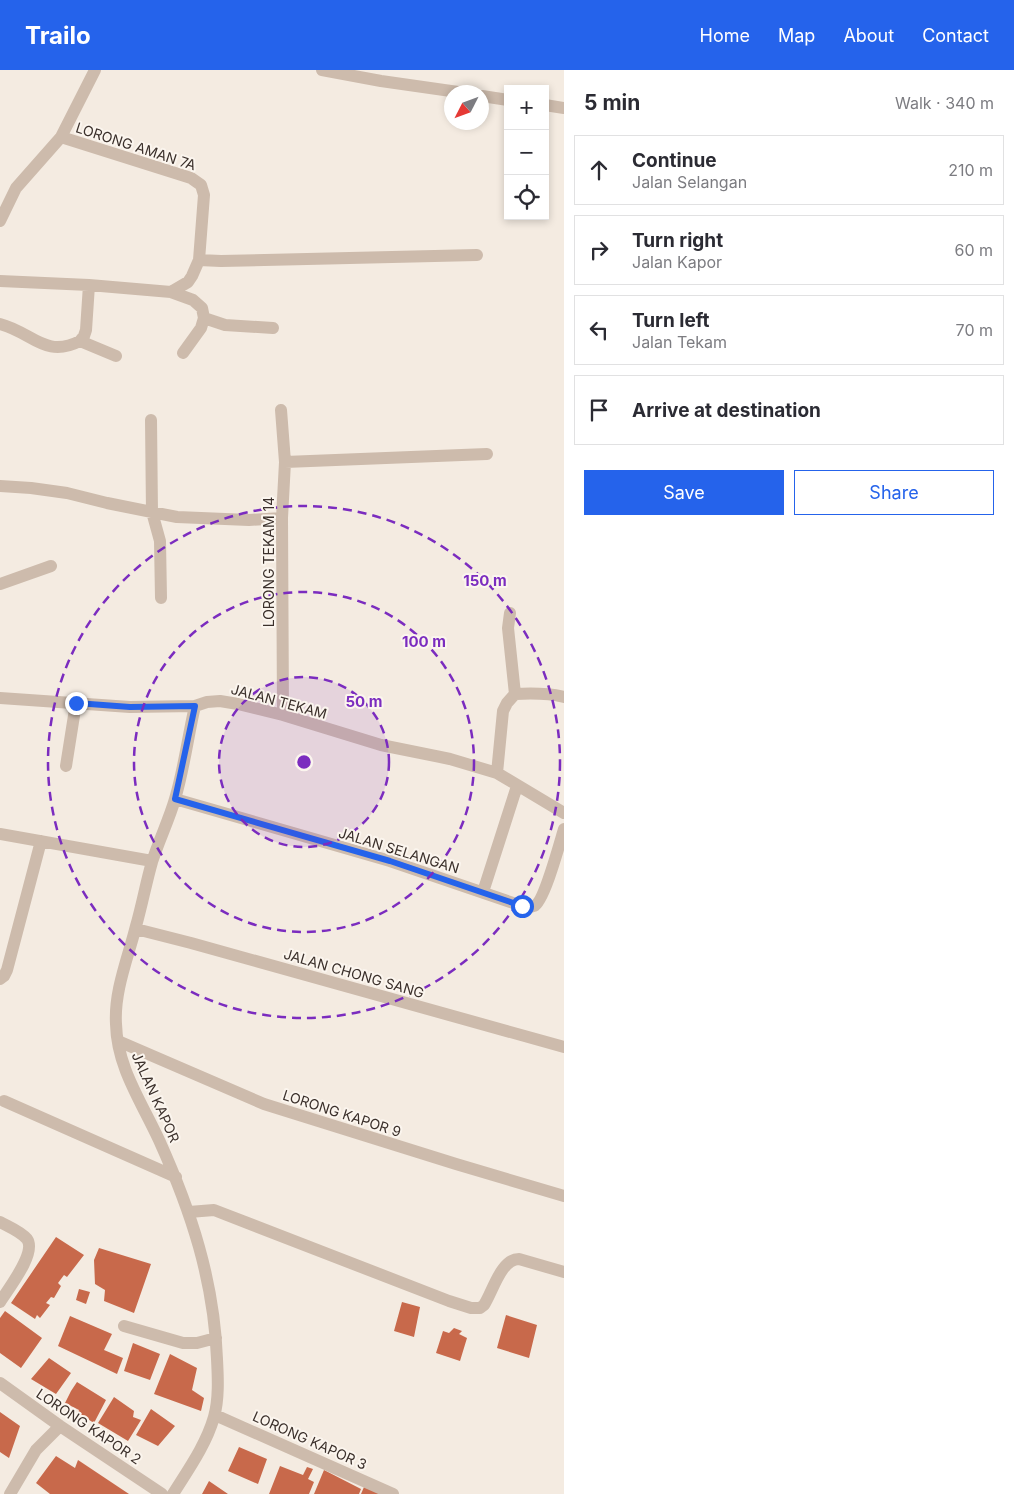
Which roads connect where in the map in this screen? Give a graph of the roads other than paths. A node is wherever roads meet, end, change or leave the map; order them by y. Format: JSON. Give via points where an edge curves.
{"nodes":[{"id":1,"x":95,"y":70,"type":"edge"},
{"id":2,"x":322,"y":70,"type":"edge"},
{"id":3,"x":444,"y":90,"type":"edge"},
{"id":4,"x":489,"y":97,"type":"edge"},
{"id":5,"x":504,"y":99,"type":"edge"},
{"id":6,"x":549,"y":106,"type":"edge"},
{"id":7,"x":564,"y":108,"type":"edge"},
{"id":8,"x":61,"y":137,"type":"junction"},
{"id":9,"x":0,"y":221,"type":"edge"},
{"id":10,"x":477,"y":255,"type":"dead end"},
{"id":11,"x":199,"y":260,"type":"junction"},
{"id":12,"x":0,"y":281,"type":"edge"},
{"id":13,"x":89,"y":285,"type":"junction"},
{"id":14,"x":171,"y":292,"type":"junction"},
{"id":15,"x":204,"y":318,"type":"junction"},
{"id":16,"x":0,"y":324,"type":"edge"},
{"id":17,"x":273,"y":328,"type":"dead end"},
{"id":18,"x":80,"y":341,"type":"junction"},
{"id":19,"x":183,"y":353,"type":"dead end"},
{"id":20,"x":116,"y":356,"type":"dead end"},
{"id":21,"x":281,"y":410,"type":"dead end"},
{"id":22,"x":151,"y":420,"type":"dead end"},
{"id":23,"x":487,"y":454,"type":"dead end"},
{"id":24,"x":284,"y":462,"type":"junction"},
{"id":25,"x":0,"y":486,"type":"edge"},
{"id":26,"x":152,"y":512,"type":"junction"},
{"id":27,"x":282,"y":518,"type":"junction"},
{"id":28,"x":52,"y":566,"type":"dead end"},
{"id":29,"x":0,"y":584,"type":"edge"},
{"id":30,"x":161,"y":598,"type":"dead end"},
{"id":31,"x":510,"y":613,"type":"dead end"},
{"id":32,"x":515,"y":694,"type":"junction"},
{"id":33,"x":564,"y":697,"type":"edge"},
{"id":34,"x":0,"y":698,"type":"edge"},
{"id":35,"x":76,"y":703,"type":"junction"},
{"id":36,"x":195,"y":706,"type":"junction"},
{"id":37,"x":283,"y":715,"type":"junction"},
{"id":38,"x":66,"y":766,"type":"dead end"},
{"id":39,"x":497,"y":773,"type":"junction"},
{"id":40,"x":517,"y":786,"type":"junction"},
{"id":41,"x":175,"y":799,"type":"junction"},
{"id":42,"x":564,"y":813,"type":"edge"},
{"id":43,"x":564,"y":829,"type":"edge"},
{"id":44,"x":0,"y":834,"type":"edge"},
{"id":45,"x":41,"y":841,"type":"junction"},
{"id":46,"x":152,"y":861,"type":"junction"},
{"id":47,"x":483,"y":892,"type":"junction"},
{"id":48,"x":136,"y":929,"type":"junction"},
{"id":49,"x":0,"y":980,"type":"edge"},
{"id":50,"x":118,"y":1041,"type":"junction"},
{"id":51,"x":564,"y":1047,"type":"edge"},
{"id":52,"x":4,"y":1101,"type":"dead end"},
{"id":53,"x":176,"y":1177,"type":"junction"},
{"id":54,"x":564,"y":1196,"type":"edge"},
{"id":55,"x":189,"y":1212,"type":"junction"},
{"id":56,"x":0,"y":1222,"type":"edge"},
{"id":57,"x":564,"y":1272,"type":"edge"},
{"id":58,"x":0,"y":1302,"type":"edge"},
{"id":59,"x":124,"y":1326,"type":"dead end"},
{"id":60,"x":216,"y":1338,"type":"junction"},
{"id":61,"x":0,"y":1383,"type":"edge"},
{"id":62,"x":215,"y":1415,"type":"junction"},
{"id":63,"x":60,"y":1426,"type":"junction"},
{"id":64,"x":10,"y":1494,"type":"edge"},
{"id":65,"x":162,"y":1494,"type":"edge"},
{"id":66,"x":173,"y":1494,"type":"edge"},
{"id":67,"x":393,"y":1494,"type":"edge"}],
"edges":[{"from":1,"to":8,"type":"street"},
{"from":2,"to":3,"type":"street"},
{"from":4,"to":5,"type":"street"},
{"from":6,"to":7,"type":"street"},
{"from":8,"to":9,"type":"street","via":[[16,188]]},
{"from":8,"to":11,"type":"street","name":"LORONG AMAN 7A","via":[[191,178],[201,185],[204,196]]},
{"from":10,"to":11,"type":"street"},
{"from":11,"to":14,"type":"street","name":"LORONG AMAN 7A","via":[[188,282]]},
{"from":12,"to":13,"type":"street"},
{"from":13,"to":14,"type":"street"},
{"from":13,"to":18,"type":"street","via":[[86,330]]},
{"from":14,"to":15,"type":"street","via":[[193,300],[202,308]]},
{"from":15,"to":17,"type":"street","via":[[225,326]]},
{"from":15,"to":19,"type":"street","via":[[202,328]]},
{"from":16,"to":18,"type":"street","via":[[55,348]]},
{"from":18,"to":20,"type":"street"},
{"from":21,"to":24,"type":"street","name":"LORONG TEKAM 14"},
{"from":22,"to":26,"type":"street"},
{"from":23,"to":24,"type":"street"},
{"from":24,"to":27,"type":"street","name":"LORONG TEKAM 14"},
{"from":25,"to":26,"type":"street","via":[[68,493]]},
{"from":26,"to":27,"type":"street","via":[[177,517]]},
{"from":26,"to":30,"type":"street","via":[[160,541]]},
{"from":27,"to":37,"type":"street","name":"LORONG TEKAM 14"},
{"from":28,"to":29,"type":"street"},
{"from":31,"to":32,"type":"street","via":[[508,628]]},
{"from":32,"to":33,"type":"street"},
{"from":32,"to":39,"type":"street","via":[[503,711]]},
{"from":34,"to":35,"type":"street","name":"JALAN TEKAM"},
{"from":35,"to":36,"type":"street","name":"JALAN TEKAM","via":[[130,707]]},
{"from":35,"to":38,"type":"street"},
{"from":36,"to":37,"type":"street","name":"JALAN TEKAM","via":[[220,701]]},
{"from":36,"to":41,"type":"street","name":"JALAN KAPOR"},
{"from":37,"to":39,"type":"street","name":"JALAN TEKAM","via":[[381,745]]},
{"from":39,"to":40,"type":"street","name":"JALAN TEKAM"},
{"from":40,"to":42,"type":"street","name":"JALAN TEKAM"},
{"from":40,"to":47,"type":"street"},
{"from":41,"to":46,"type":"street","name":"JALAN KAPOR"},
{"from":41,"to":47,"type":"street","name":"JALAN SELANGAN","via":[[390,861]]},
{"from":43,"to":47,"type":"street","name":"JALAN SELANGAN","via":[[544,892],[534,906],[522,906]]},
{"from":44,"to":45,"type":"street"},
{"from":45,"to":46,"type":"street"},
{"from":45,"to":49,"type":"street","via":[[7,970]]},
{"from":46,"to":48,"type":"street","name":"JALAN KAPOR"},
{"from":48,"to":50,"type":"street","name":"JALAN KAPOR","via":[[119,992]]},
{"from":48,"to":51,"type":"street","name":"JALAN CHONG SANG"},
{"from":50,"to":53,"type":"street","name":"JALAN KAPOR","via":[[124,1070]]},
{"from":50,"to":54,"type":"street","name":"LORONG KAPOR 9","via":[[264,1104]]},
{"from":52,"to":53,"type":"street"},
{"from":53,"to":55,"type":"street","name":"JALAN KAPOR"},
{"from":55,"to":57,"type":"street","via":[[214,1210],[471,1308],[484,1305],[504,1268],[514,1259]]},
{"from":55,"to":60,"type":"street","name":"JALAN KAPOR","via":[[206,1270]]},
{"from":56,"to":58,"type":"street","via":[[22,1234],[30,1245],[23,1266]]},
{"from":59,"to":60,"type":"street","via":[[183,1343]]},
{"from":60,"to":62,"type":"street","name":"JALAN KAPOR","via":[[218,1380]]},
{"from":61,"to":63,"type":"street","name":"LORONG KAPOR 2"},
{"from":62,"to":66,"type":"street","name":"JALAN KAPOR","via":[[206,1438]]},
{"from":62,"to":67,"type":"street","name":"LORONG KAPOR 3"},
{"from":63,"to":64,"type":"street","via":[[36,1450]]},
{"from":63,"to":65,"type":"street","name":"LORONG KAPOR 2"}]}
